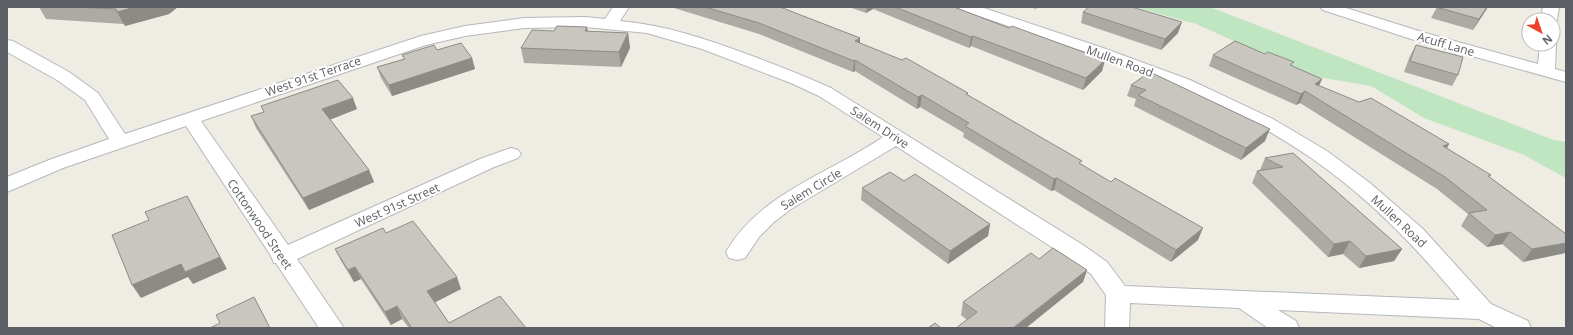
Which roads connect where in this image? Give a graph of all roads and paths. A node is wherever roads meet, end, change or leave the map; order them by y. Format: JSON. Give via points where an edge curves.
{"nodes":[{"id":1,"x":621,"y":7,"type":"edge"},
{"id":2,"x":966,"y":7,"type":"edge"},
{"id":3,"x":1328,"y":7,"type":"edge"},
{"id":4,"x":610,"y":24,"type":"junction"},
{"id":5,"x":7,"y":45,"type":"edge"},
{"id":6,"x":1547,"y":52,"type":"edge"},
{"id":7,"x":1546,"y":72,"type":"junction"},
{"id":8,"x":1566,"y":76,"type":"edge"},
{"id":9,"x":190,"y":118,"type":"junction"},
{"id":10,"x":895,"y":138,"type":"junction"},
{"id":11,"x":120,"y":142,"type":"junction"},
{"id":12,"x":511,"y":154,"type":"dead end"},
{"id":13,"x":7,"y":185,"type":"edge"},
{"id":14,"x":737,"y":252,"type":"dead end"},
{"id":15,"x":282,"y":257,"type":"junction"},
{"id":16,"x":1118,"y":294,"type":"junction"},
{"id":17,"x":1243,"y":299,"type":"junction"},
{"id":18,"x":1482,"y":310,"type":"junction"},
{"id":19,"x":332,"y":328,"type":"edge"},
{"id":20,"x":1117,"y":328,"type":"edge"},
{"id":21,"x":1287,"y":328,"type":"edge"},
{"id":22,"x":1519,"y":328,"type":"edge"}],
"edges":[{"from":1,"to":4,"type":"street"},
{"from":2,"to":18,"type":"street","name":"Mullen Road","via":[[1198,90],[1242,108],[1272,125],[1307,146],[1384,206],[1416,235]]},
{"from":3,"to":7,"type":"street","name":"Acuff Lane","via":[[1420,37]]},
{"from":4,"to":9,"type":"street","name":"West 91st Terrace","via":[[567,21],[524,23],[443,36],[365,59]]},
{"from":4,"to":10,"type":"street","name":"Salem Drive","via":[[647,28],[691,39],[797,79],[825,92],[876,123]]},
{"from":5,"to":11,"type":"street","via":[[63,76],[92,97]]},
{"from":6,"to":7,"type":"street"},
{"from":7,"to":8,"type":"street","name":"Acuff Lane"},
{"from":9,"to":11,"type":"street","name":"West 91st Terrace"},
{"from":9,"to":15,"type":"street","name":"Cottonwood Street"},
{"from":10,"to":14,"type":"street","name":"Salem Circle","via":[[876,152],[770,214]]},
{"from":10,"to":16,"type":"street","name":"Salem Drive","via":[[1081,255],[1099,268]]},
{"from":11,"to":13,"type":"street","name":"West 91st Terrace","via":[[56,164]]},
{"from":12,"to":15,"type":"street","name":"West 91st Street"},
{"from":15,"to":19,"type":"street","name":"Cottonwood Street"},
{"from":16,"to":17,"type":"street"},
{"from":16,"to":20,"type":"street"},
{"from":17,"to":18,"type":"street"},
{"from":17,"to":21,"type":"street"},
{"from":18,"to":22,"type":"street"}]}
